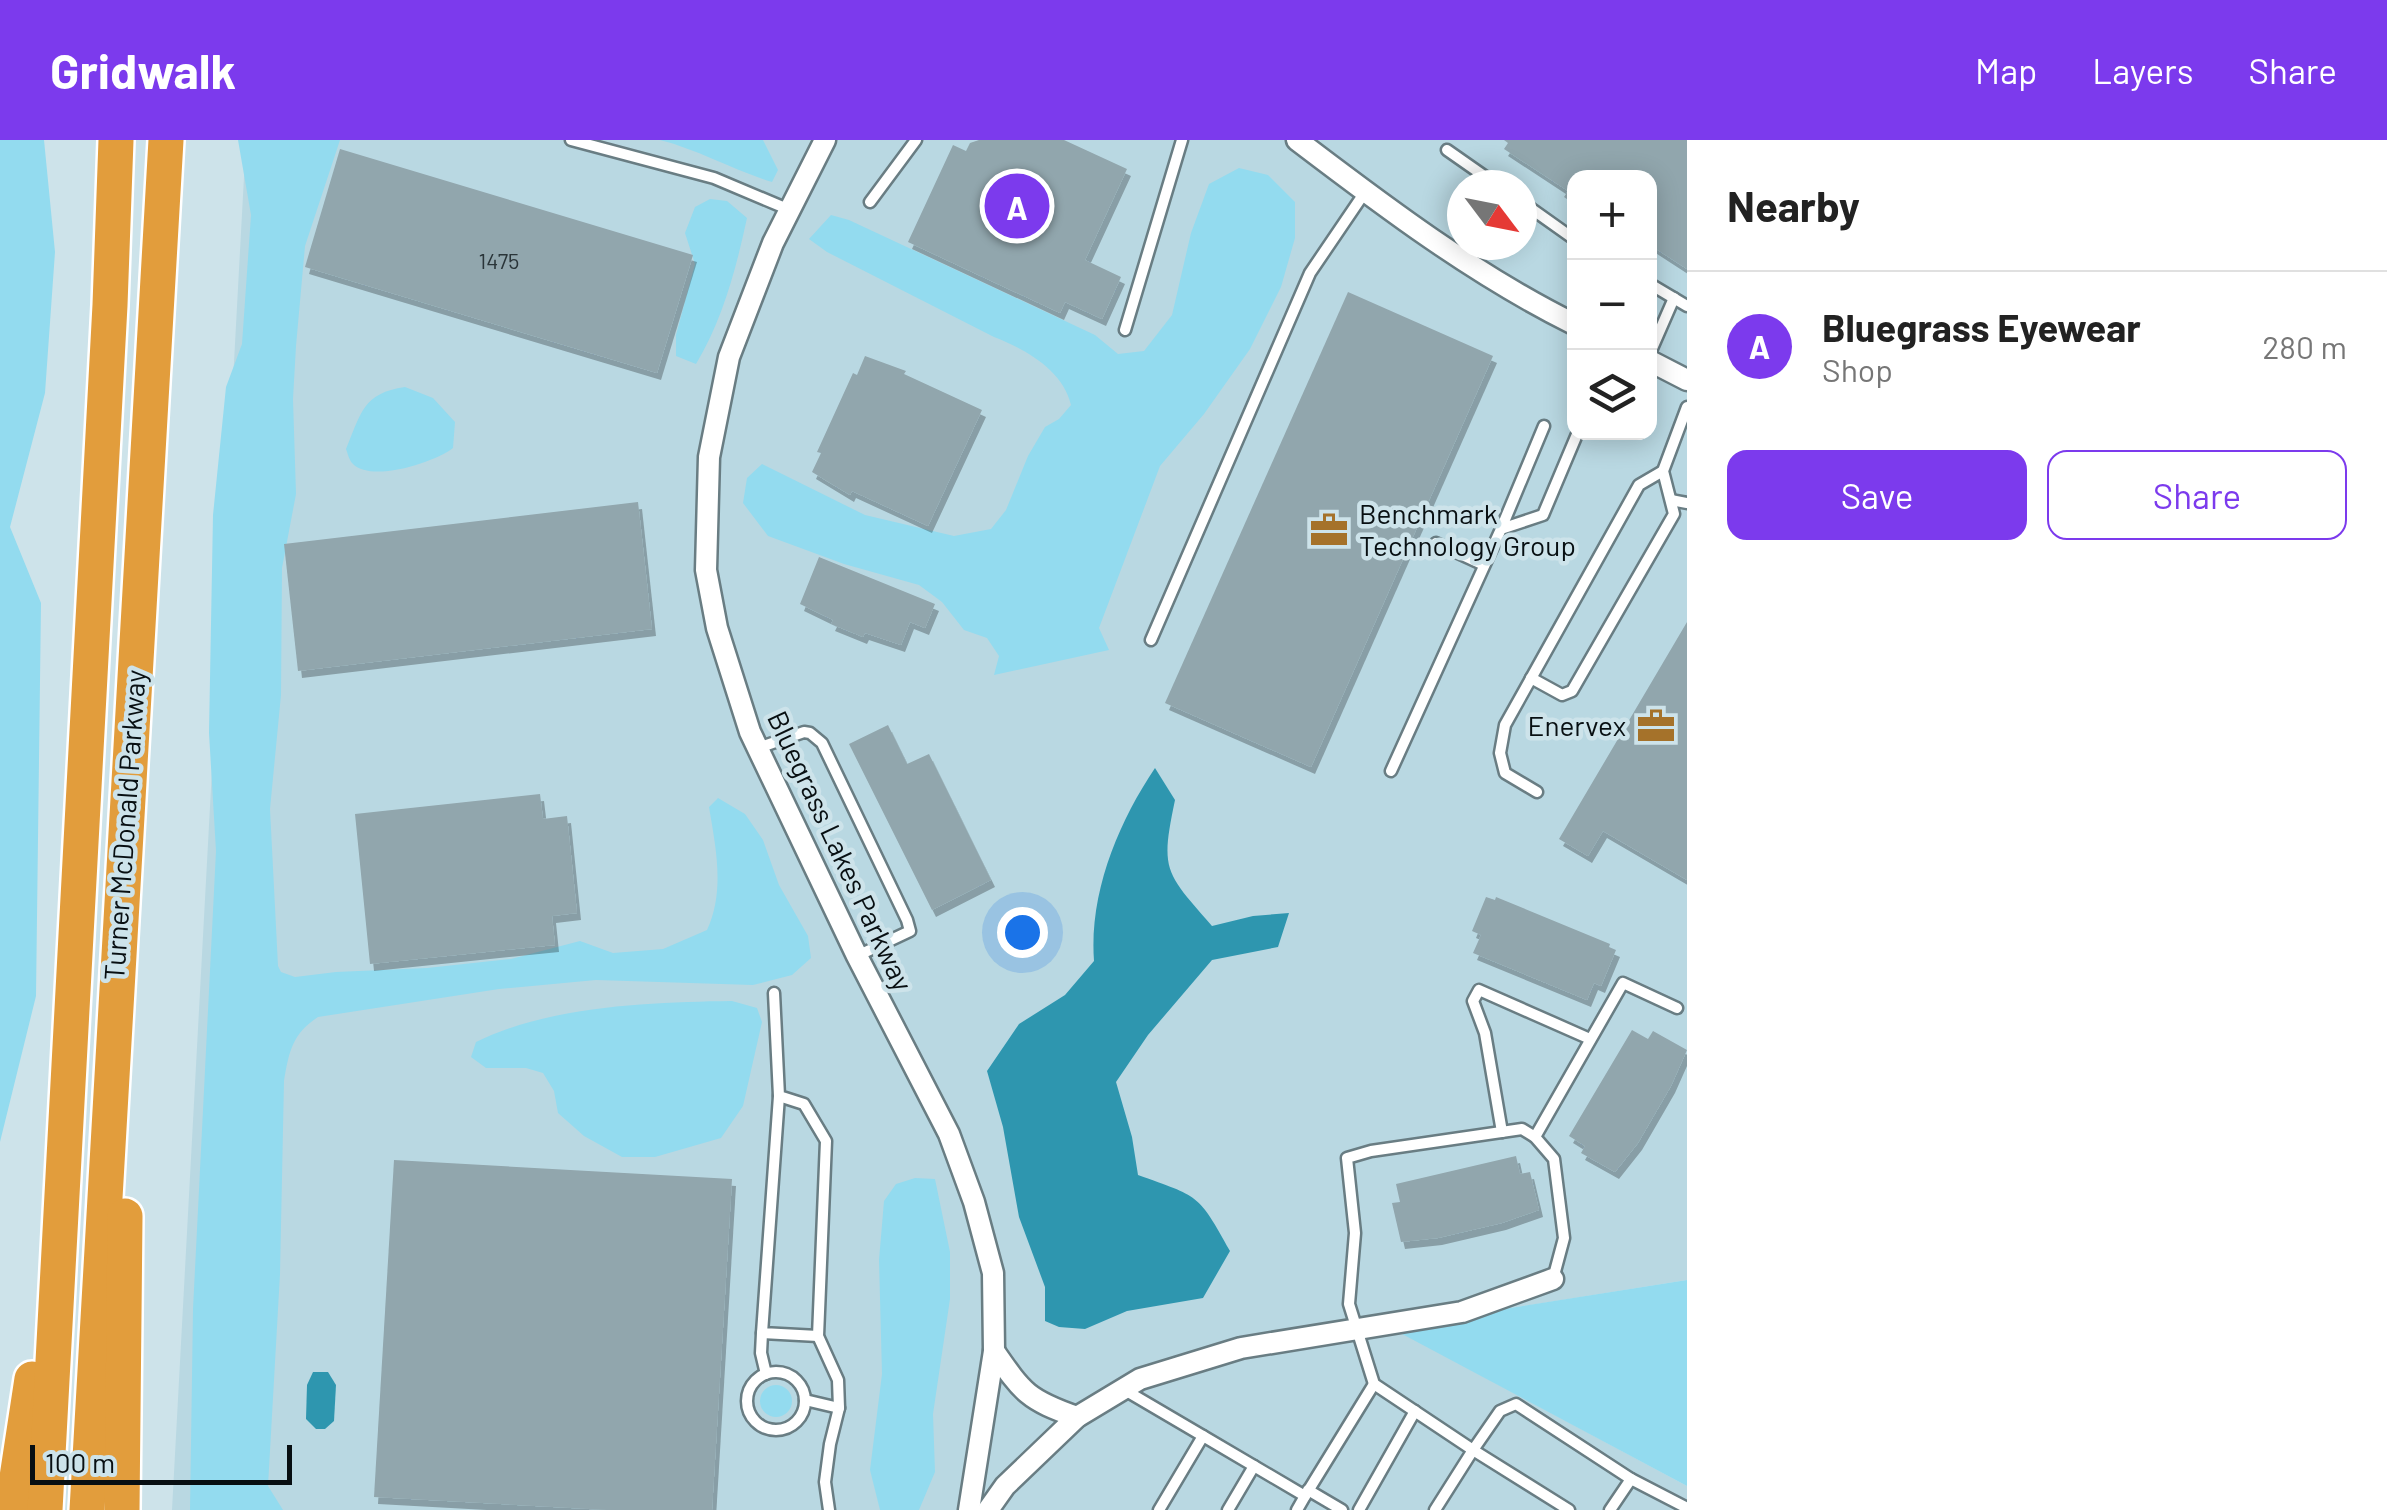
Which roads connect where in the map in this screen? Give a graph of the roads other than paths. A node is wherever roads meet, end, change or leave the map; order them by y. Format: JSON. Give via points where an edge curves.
{"nodes":[{"id":1,"x":116,"y":140,"type":"edge"},
{"id":2,"x":166,"y":140,"type":"edge"},
{"id":3,"x":570,"y":140,"type":"edge"},
{"id":4,"x":916,"y":140,"type":"edge"},
{"id":5,"x":1182,"y":140,"type":"edge"},
{"id":6,"x":1297,"y":140,"type":"edge"},
{"id":7,"x":820,"y":141,"type":"edge"},
{"id":8,"x":1447,"y":150,"type":"dead end"},
{"id":9,"x":1476,"y":170,"type":"edge"},
{"id":10,"x":1365,"y":192,"type":"junction"},
{"id":11,"x":870,"y":202,"type":"dead end"},
{"id":12,"x":790,"y":210,"type":"junction"},
{"id":13,"x":1537,"y":213,"type":"edge"},
{"id":14,"x":1567,"y":234,"type":"edge"},
{"id":15,"x":1657,"y":288,"type":"edge"},
{"id":16,"x":1674,"y":298,"type":"junction"},
{"id":17,"x":1687,"y":306,"type":"edge"},
{"id":18,"x":1567,"y":320,"type":"edge"},
{"id":19,"x":1125,"y":330,"type":"dead end"},
{"id":20,"x":1651,"y":350,"type":"edge"},
{"id":21,"x":1657,"y":365,"type":"edge"},
{"id":22,"x":1687,"y":380,"type":"edge"},
{"id":23,"x":1687,"y":407,"type":"edge"},
{"id":24,"x":1544,"y":426,"type":"dead end"},
{"id":25,"x":1575,"y":440,"type":"edge"},
{"id":26,"x":1663,"y":471,"type":"junction"},
{"id":27,"x":1671,"y":500,"type":"junction"},
{"id":28,"x":1687,"y":504,"type":"edge"},
{"id":29,"x":1500,"y":529,"type":"junction"},
{"id":30,"x":1436,"y":544,"type":"dead end"},
{"id":31,"x":1484,"y":565,"type":"junction"},
{"id":32,"x":1151,"y":640,"type":"dead end"},
{"id":33,"x":1531,"y":678,"type":"junction"},
{"id":34,"x":757,"y":748,"type":"junction"},
{"id":35,"x":128,"y":766,"type":"junction"},
{"id":36,"x":1392,"y":772,"type":"dead end"},
{"id":37,"x":1537,"y":792,"type":"dead end"},
{"id":38,"x":858,"y":956,"type":"junction"},
{"id":39,"x":774,"y":993,"type":"dead end"},
{"id":40,"x":1676,"y":1008,"type":"dead end"},
{"id":41,"x":1590,"y":1038,"type":"junction"},
{"id":42,"x":780,"y":1096,"type":"junction"},
{"id":43,"x":1502,"y":1132,"type":"junction"},
{"id":44,"x":1535,"y":1137,"type":"junction"},
{"id":45,"x":62,"y":1180,"type":"junction"},
{"id":46,"x":1553,"y":1279,"type":"joint"},
{"id":47,"x":1357,"y":1329,"type":"junction"},
{"id":48,"x":762,"y":1333,"type":"junction"},
{"id":49,"x":818,"y":1336,"type":"junction"},
{"id":50,"x":994,"y":1351,"type":"junction"},
{"id":51,"x":766,"y":1374,"type":"junction"},
{"id":52,"x":1374,"y":1384,"type":"junction"},
{"id":53,"x":1124,"y":1389,"type":"junction"},
{"id":54,"x":805,"y":1400,"type":"junction"},
{"id":55,"x":839,"y":1408,"type":"junction"},
{"id":56,"x":1415,"y":1411,"type":"junction"},
{"id":57,"x":1077,"y":1418,"type":"junction"},
{"id":58,"x":1203,"y":1436,"type":"junction"},
{"id":59,"x":1472,"y":1450,"type":"junction"},
{"id":60,"x":1254,"y":1466,"type":"junction"},
{"id":61,"x":1630,"y":1479,"type":"junction"},
{"id":62,"x":1307,"y":1493,"type":"junction"},
{"id":63,"x":1687,"y":1508,"type":"edge"},
{"id":64,"x":12,"y":1510,"type":"edge"},
{"id":65,"x":45,"y":1510,"type":"edge"},
{"id":66,"x":87,"y":1510,"type":"edge"},
{"id":67,"x":122,"y":1510,"type":"edge"},
{"id":68,"x":828,"y":1510,"type":"edge"},
{"id":69,"x":969,"y":1510,"type":"edge"},
{"id":70,"x":988,"y":1510,"type":"edge"},
{"id":71,"x":1159,"y":1510,"type":"edge"},
{"id":72,"x":1228,"y":1510,"type":"edge"},
{"id":73,"x":1297,"y":1510,"type":"edge"},
{"id":74,"x":1342,"y":1510,"type":"edge"},
{"id":75,"x":1359,"y":1510,"type":"edge"},
{"id":76,"x":1435,"y":1510,"type":"edge"},
{"id":77,"x":1569,"y":1510,"type":"edge"},
{"id":78,"x":1610,"y":1510,"type":"edge"}],
"edges":[{"from":1,"to":45,"type":"highway","name":"Turner McDonald Parkway"},
{"from":2,"to":35,"type":"highway","name":"Turner McDonald Parkway"},
{"from":3,"to":12,"type":"lane","via":[[714,178]]},
{"from":4,"to":11,"type":"lane"},
{"from":5,"to":19,"type":"lane"},
{"from":6,"to":10,"type":"street"},
{"from":7,"to":12,"type":"street","name":"Bluegrass Lakes Parkway"},
{"from":8,"to":9,"type":"lane"},
{"from":10,"to":18,"type":"street"},
{"from":10,"to":32,"type":"lane","via":[[1310,274]]},
{"from":12,"to":34,"type":"street","name":"Bluegrass Lakes Parkway","via":[[729,357],[709,457],[706,570],[717,628]]},
{"from":13,"to":14,"type":"lane"},
{"from":15,"to":16,"type":"lane"},
{"from":16,"to":17,"type":"lane"},
{"from":16,"to":20,"type":"lane"},
{"from":21,"to":22,"type":"street"},
{"from":23,"to":26,"type":"lane"},
{"from":24,"to":29,"type":"lane"},
{"from":25,"to":29,"type":"lane","via":[[1543,515]]},
{"from":26,"to":27,"type":"lane"},
{"from":26,"to":33,"type":"lane","via":[[1639,485]]},
{"from":27,"to":28,"type":"lane"},
{"from":27,"to":33,"type":"lane","via":[[1674,514],[1572,691],[1562,695]]},
{"from":29,"to":31,"type":"lane"},
{"from":30,"to":31,"type":"lane"},
{"from":31,"to":36,"type":"lane"},
{"from":33,"to":37,"type":"lane","via":[[1505,724],[1500,753],[1505,773]]},
{"from":34,"to":38,"type":"street","name":"Bluegrass Lakes Parkway"},
{"from":34,"to":38,"type":"lane","via":[[804,732],[822,742],[910,931]]},
{"from":35,"to":66,"type":"highway","name":"Turner McDonald Parkway"},
{"from":35,"to":67,"type":"highway"},
{"from":38,"to":50,"type":"street","name":"Bluegrass Lakes Parkway","via":[[950,1134],[974,1202],[993,1273]]},
{"from":39,"to":42,"type":"lane"},
{"from":40,"to":41,"type":"lane","via":[[1623,983]]},
{"from":41,"to":43,"type":"lane","via":[[1479,990],[1473,1001]]},
{"from":41,"to":44,"type":"lane"},
{"from":42,"to":48,"type":"lane"},
{"from":42,"to":49,"type":"lane","via":[[804,1104],[826,1142]]},
{"from":43,"to":44,"type":"lane","via":[[1522,1129]]},
{"from":43,"to":47,"type":"lane","via":[[1347,1158],[1355,1233],[1349,1304]]},
{"from":44,"to":46,"type":"lane","via":[[1554,1160],[1562,1218]]},
{"from":45,"to":64,"type":"highway"},
{"from":45,"to":65,"type":"highway","name":"Turner McDonald Parkway"},
{"from":46,"to":47,"type":"street","via":[[1462,1312]]},
{"from":47,"to":52,"type":"lane"},
{"from":47,"to":53,"type":"street","via":[[1241,1348],[1140,1378]]},
{"from":48,"to":49,"type":"lane"},
{"from":48,"to":51,"type":"lane"},
{"from":49,"to":55,"type":"lane","via":[[838,1380]]},
{"from":50,"to":57,"type":"street","via":[[1026,1395]]},
{"from":50,"to":69,"type":"street","name":"Bluegrass Lakes Parkway"},
{"from":51,"to":54,"type":"lane","via":[[792,1377]]},
{"from":51,"to":54,"type":"lane","via":[[748,1395],[756,1422],[773,1430],[792,1425]]},
{"from":52,"to":56,"type":"lane"},
{"from":52,"to":62,"type":"lane"},
{"from":53,"to":57,"type":"street"},
{"from":53,"to":58,"type":"lane"},
{"from":54,"to":55,"type":"lane"},
{"from":55,"to":68,"type":"lane","via":[[825,1482]]},
{"from":56,"to":59,"type":"lane"},
{"from":56,"to":75,"type":"lane"},
{"from":57,"to":70,"type":"street"},
{"from":58,"to":60,"type":"lane"},
{"from":58,"to":71,"type":"lane"},
{"from":59,"to":61,"type":"lane","via":[[1500,1411],[1516,1404]]},
{"from":59,"to":76,"type":"lane"},
{"from":59,"to":77,"type":"lane"},
{"from":60,"to":62,"type":"lane"},
{"from":60,"to":72,"type":"lane"},
{"from":61,"to":63,"type":"lane"},
{"from":61,"to":78,"type":"lane"},
{"from":62,"to":73,"type":"lane"},
{"from":62,"to":74,"type":"lane"}]}
